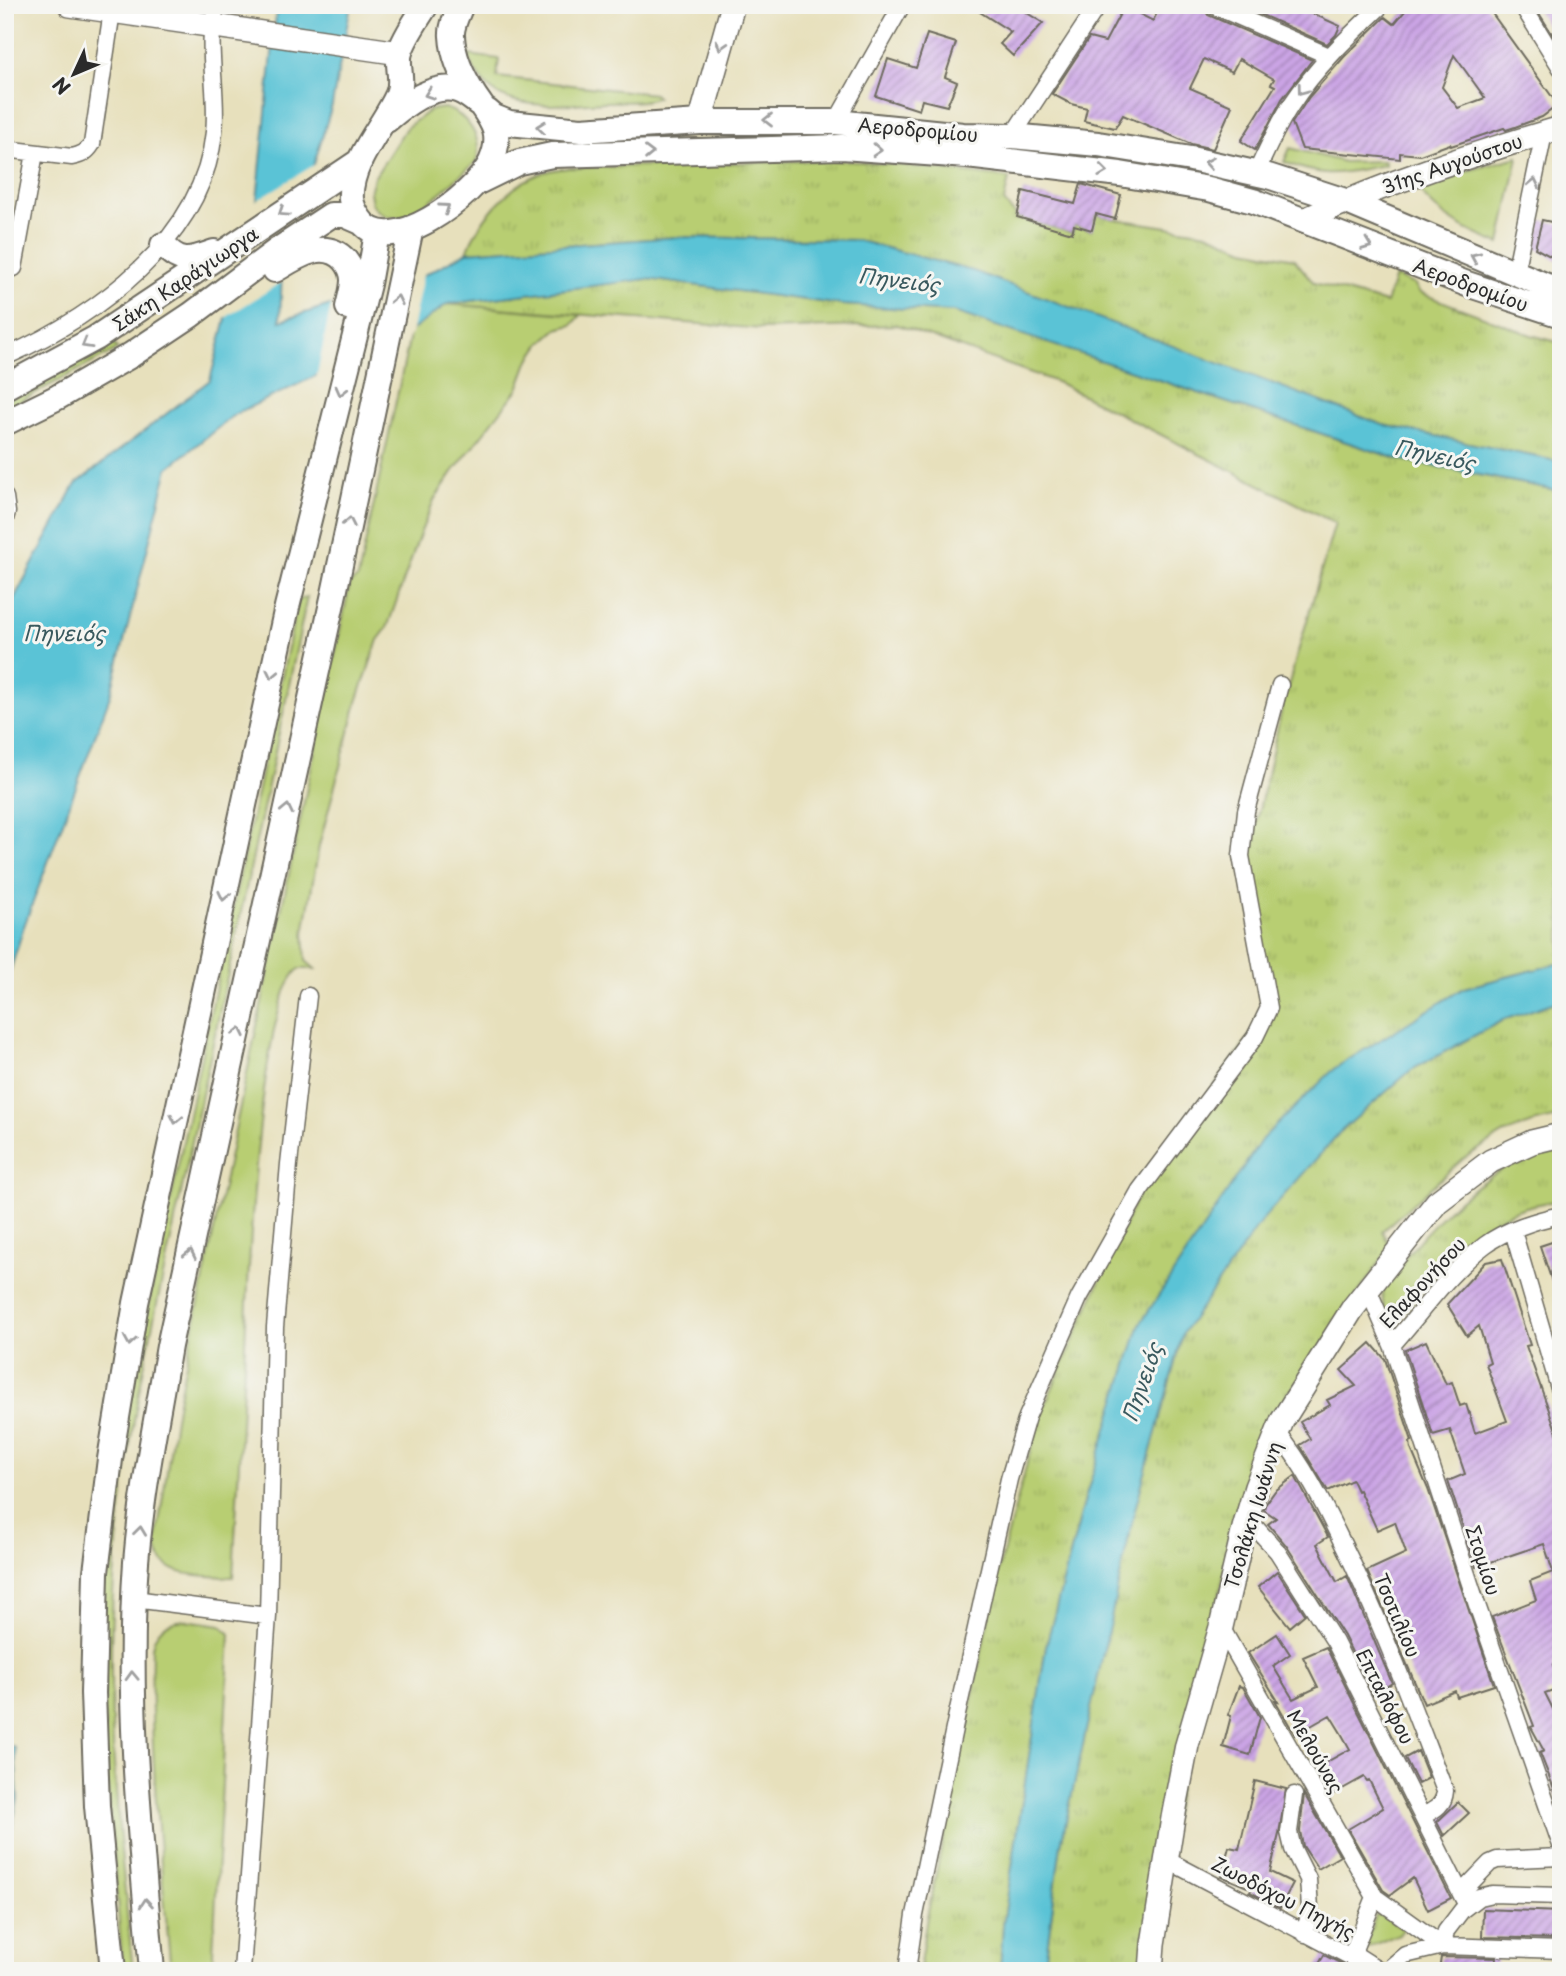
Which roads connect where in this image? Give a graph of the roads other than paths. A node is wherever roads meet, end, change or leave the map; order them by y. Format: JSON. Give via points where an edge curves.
{"nodes":[{"id":1,"x":70,"y":5,"type":"edge"},
{"id":2,"x":426,"y":5,"type":"edge"},
{"id":3,"x":461,"y":5,"type":"edge"},
{"id":4,"x":733,"y":5,"type":"edge"},
{"id":5,"x":902,"y":5,"type":"edge"},
{"id":6,"x":1098,"y":5,"type":"edge"},
{"id":7,"x":1212,"y":5,"type":"edge"},
{"id":8,"x":1382,"y":5,"type":"edge"},
{"id":9,"x":1522,"y":5,"type":"edge"},
{"id":10,"x":121,"y":10,"type":"edge"},
{"id":11,"x":215,"y":19,"type":"edge"},
{"id":12,"x":400,"y":53,"type":"junction"},
{"id":13,"x":456,"y":54,"type":"junction"},
{"id":14,"x":1329,"y":56,"type":"junction"},
{"id":15,"x":1561,"y":68,"type":"edge"},
{"id":16,"x":484,"y":107,"type":"junction"},
{"id":17,"x":836,"y":121,"type":"junction"},
{"id":18,"x":700,"y":122,"type":"junction"},
{"id":19,"x":382,"y":125,"type":"junction"},
{"id":20,"x":1553,"y":130,"type":"edge"},
{"id":21,"x":1012,"y":136,"type":"junction"},
{"id":22,"x":5,"y":149,"type":"edge"},
{"id":23,"x":35,"y":153,"type":"junction"},
{"id":24,"x":360,"y":161,"type":"junction"},
{"id":25,"x":1255,"y":173,"type":"junction"},
{"id":26,"x":476,"y":183,"type":"junction"},
{"id":27,"x":1345,"y":201,"type":"junction"},
{"id":28,"x":1304,"y":220,"type":"junction"},
{"id":29,"x":369,"y":228,"type":"junction"},
{"id":30,"x":411,"y":228,"type":"junction"},
{"id":31,"x":163,"y":244,"type":"junction"},
{"id":32,"x":205,"y":260,"type":"junction"},
{"id":33,"x":13,"y":268,"type":"dead end"},
{"id":34,"x":1515,"y":273,"type":"junction"},
{"id":35,"x":361,"y":278,"type":"junction"},
{"id":36,"x":232,"y":285,"type":"junction"},
{"id":37,"x":1561,"y":292,"type":"edge"},
{"id":38,"x":1561,"y":315,"type":"edge"},
{"id":39,"x":5,"y":357,"type":"edge"},
{"id":40,"x":5,"y":387,"type":"edge"},
{"id":41,"x":5,"y":423,"type":"edge"},
{"id":42,"x":5,"y":497,"type":"edge"},
{"id":43,"x":5,"y":519,"type":"edge"},
{"id":44,"x":1280,"y":685,"type":"dead end"},
{"id":45,"x":308,"y":996,"type":"dead end"},
{"id":46,"x":1561,"y":1135,"type":"edge"},
{"id":47,"x":1561,"y":1215,"type":"edge"},
{"id":48,"x":1513,"y":1231,"type":"junction"},
{"id":49,"x":1368,"y":1289,"type":"junction"},
{"id":50,"x":1392,"y":1345,"type":"junction"},
{"id":51,"x":1561,"y":1395,"type":"edge"},
{"id":52,"x":1277,"y":1432,"type":"junction"},
{"id":53,"x":1247,"y":1518,"type":"junction"},
{"id":54,"x":134,"y":1599,"type":"junction"},
{"id":55,"x":268,"y":1616,"type":"junction"},
{"id":56,"x":1221,"y":1627,"type":"junction"},
{"id":57,"x":1294,"y":1795,"type":"dead end"},
{"id":58,"x":1423,"y":1816,"type":"junction"},
{"id":59,"x":1561,"y":1844,"type":"edge"},
{"id":60,"x":1561,"y":1857,"type":"edge"},
{"id":61,"x":1167,"y":1860,"type":"junction"},
{"id":62,"x":1375,"y":1896,"type":"junction"},
{"id":63,"x":1561,"y":1896,"type":"edge"},
{"id":64,"x":1464,"y":1899,"type":"junction"},
{"id":65,"x":1305,"y":1934,"type":"junction"},
{"id":66,"x":1443,"y":1946,"type":"junction"},
{"id":67,"x":1561,"y":1950,"type":"edge"},
{"id":68,"x":1351,"y":1956,"type":"junction"},
{"id":69,"x":113,"y":1971,"type":"edge"},
{"id":70,"x":152,"y":1971,"type":"edge"},
{"id":71,"x":242,"y":1971,"type":"edge"},
{"id":72,"x":907,"y":1971,"type":"edge"},
{"id":73,"x":1151,"y":1971,"type":"edge"},
{"id":74,"x":1384,"y":1971,"type":"edge"}],
"edges":[{"from":1,"to":10,"type":"street"},
{"from":2,"to":12,"type":"main road"},
{"from":3,"to":13,"type":"main road","via":[[452,33]]},
{"from":4,"to":18,"type":"street","one_way":true},
{"from":5,"to":17,"type":"street"},
{"from":6,"to":21,"type":"street"},
{"from":7,"to":14,"type":"street"},
{"from":8,"to":14,"type":"street"},
{"from":9,"to":15,"type":"street"},
{"from":10,"to":11,"type":"street"},
{"from":10,"to":23,"type":"street","via":[[92,144],[72,157]]},
{"from":11,"to":12,"type":"street"},
{"from":11,"to":31,"type":"street","name":"Σάκη Καράγιωργα","via":[[210,158],[196,193]]},
{"from":12,"to":13,"type":"main road","via":[[410,43],[426,38]]},
{"from":12,"to":19,"type":"main road","via":[[401,86]]},
{"from":13,"to":16,"type":"main road","via":[[466,81]]},
{"from":14,"to":25,"type":"street","one_way":true,"via":[[1290,107]]},
{"from":18,"to":16,"type":"main road","name":"Αεροδρομίου","one_way":true,"via":[[558,129],[509,123]]},
{"from":16,"to":19,"type":"main road","one_way":true,"via":[[460,91],[445,89],[409,104]]},
{"from":16,"to":26,"type":"main road","via":[[494,126],[495,150]]},
{"from":17,"to":18,"type":"main road","name":"Αεροδρομίου","one_way":true},
{"from":17,"to":21,"type":"main road","name":"Αεροδρομίου"},
{"from":19,"to":24,"type":"main road"},
{"from":20,"to":27,"type":"street","name":"31ης Αυγούστου"},
{"from":34,"to":20,"type":"street","one_way":true},
{"from":25,"to":21,"type":"main road","name":"Αεροδρομίου","one_way":true,"via":[[1098,144]]},
{"from":22,"to":23,"type":"street"},
{"from":23,"to":33,"type":"street"},
{"from":24,"to":29,"type":"main road","via":[[351,197],[355,212]]},
{"from":24,"to":32,"type":"main road","name":"Σάκη Καράγιωργα","one_way":true},
{"from":25,"to":27,"type":"main road","name":"Αεροδρομίου"},
{"from":26,"to":28,"type":"main road","name":"Αεροδρομίου","one_way":true,"via":[[519,162],[552,155],[842,147],[1120,174],[1220,192]]},
{"from":30,"to":26,"type":"main road","one_way":true},
{"from":27,"to":28,"type":"street"},
{"from":34,"to":27,"type":"main road","name":"Αεροδρομίου","one_way":true},
{"from":28,"to":38,"type":"main road","name":"Αεροδρομίου","one_way":true,"via":[[1467,284]]},
{"from":29,"to":30,"type":"main road","via":[[401,232]]},
{"from":29,"to":35,"type":"main road"},
{"from":29,"to":36,"type":"main road","name":"Σάκη Καράγιωργα","via":[[345,215],[331,215]]},
{"from":54,"to":30,"type":"main road","one_way":true,"via":[[141,1517],[169,1346]]},
{"from":31,"to":32,"type":"main road","via":[[180,258]]},
{"from":31,"to":39,"type":"street","name":"Σάκη Καράγιωργα","via":[[100,305]]},
{"from":32,"to":40,"type":"main road","name":"Σάκη Καράγιωργα","one_way":true,"via":[[96,338]]},
{"from":34,"to":37,"type":"main road","name":"Αεροδρομίου"},
{"from":35,"to":36,"type":"main road","via":[[341,257],[323,250],[300,255],[260,278]]},
{"from":35,"to":69,"type":"main road","one_way":true,"via":[[353,344],[287,607],[136,1303],[101,1524],[93,1693],[97,1806]]},
{"from":36,"to":41,"type":"main road","name":"Σάκη Καράγιωργα","via":[[117,363]]},
{"from":42,"to":43,"type":"street"},
{"from":44,"to":72,"type":"street","via":[[1246,811],[1241,856],[1269,1008],[1255,1037],[1140,1190],[1079,1298],[1027,1417],[956,1719]]},
{"from":45,"to":55,"type":"street","via":[[275,1327]]},
{"from":46,"to":49,"type":"street","name":"Τσολάκη Ιωάννη","via":[[1518,1147],[1462,1181],[1437,1202]]},
{"from":47,"to":48,"type":"street","name":"Ελαφονήσου"},
{"from":48,"to":50,"type":"street","name":"Ελαφονήσου","via":[[1472,1256]]},
{"from":48,"to":51,"type":"street"},
{"from":49,"to":50,"type":"street","name":"Στομίου"},
{"from":49,"to":52,"type":"street","name":"Τσολάκη Ιωάννη","via":[[1328,1345]]},
{"from":50,"to":59,"type":"street","name":"Στομίου"},
{"from":52,"to":53,"type":"street","name":"Τσολάκη Ιωάννη"},
{"from":52,"to":58,"type":"street","name":"Τσοτιλίου","via":[[1294,1452],[1368,1597],[1445,1791],[1438,1808]]},
{"from":53,"to":56,"type":"street","name":"Τσολάκη Ιωάννη"},
{"from":53,"to":58,"type":"street","name":"Επταλόφου","via":[[1277,1551],[1335,1642]]},
{"from":54,"to":55,"type":"street"},
{"from":70,"to":54,"type":"main road","one_way":true,"via":[[133,1738]]},
{"from":55,"to":71,"type":"street"},
{"from":56,"to":61,"type":"street","name":"Τσολάκη Ιωάννη","via":[[1187,1745]]},
{"from":56,"to":62,"type":"street","name":"Μελούνας"},
{"from":57,"to":65,"type":"street","via":[[1289,1832],[1308,1879],[1310,1908]]},
{"from":58,"to":64,"type":"street","name":"Επταλόφου"},
{"from":60,"to":64,"type":"street","via":[[1490,1863]]},
{"from":61,"to":65,"type":"street","name":"Ζωοδόχου Πηγής"},
{"from":61,"to":73,"type":"street","name":"Τσολάκη Ιωάννη"},
{"from":62,"to":66,"type":"street","name":"Μελούνας"},
{"from":62,"to":68,"type":"street"},
{"from":63,"to":64,"type":"street","via":[[1492,1894]]},
{"from":64,"to":66,"type":"street"},
{"from":65,"to":68,"type":"street","name":"Ζωοδόχου Πηγής"},
{"from":66,"to":67,"type":"street","name":"Ζωοδόχου Πηγής"},
{"from":66,"to":74,"type":"street","name":"Ζωοδόχου Πηγής","via":[[1405,1955]]},
{"from":68,"to":74,"type":"street","name":"Ζωοδόχου Πηγής"}]}
